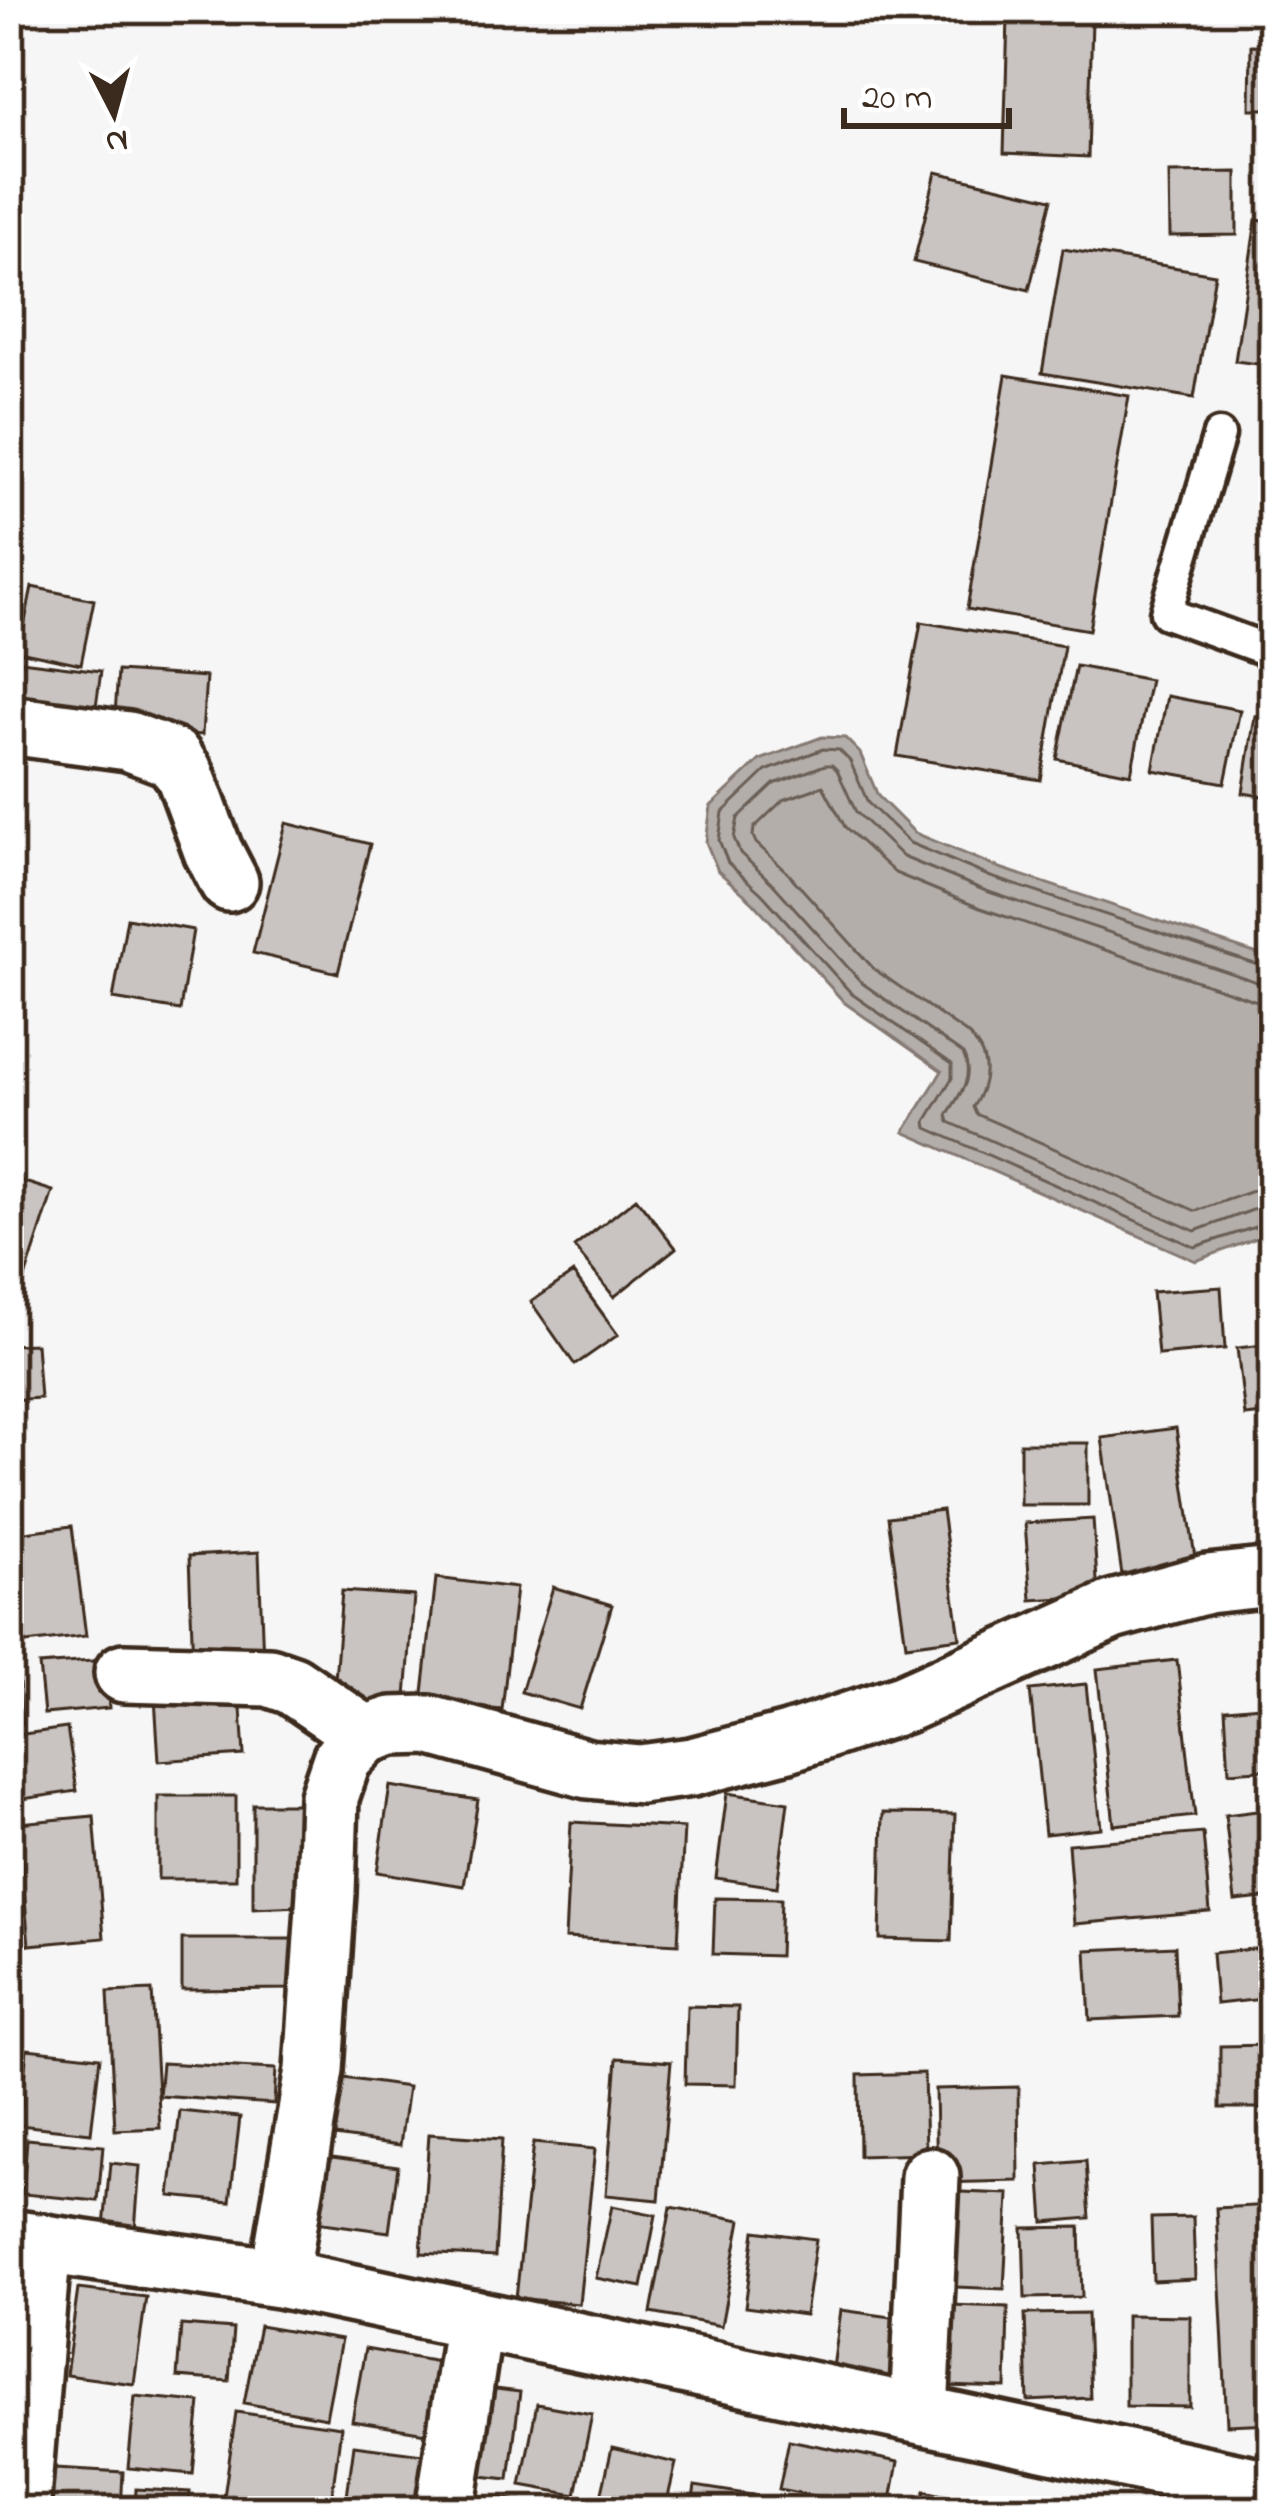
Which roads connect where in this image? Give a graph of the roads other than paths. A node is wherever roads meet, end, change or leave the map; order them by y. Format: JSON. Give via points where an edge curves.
{"nodes":[{"id":1,"x":1220,"y":435,"type":"dead end"},
{"id":2,"x":1273,"y":652,"type":"edge"},
{"id":3,"x":9,"y":725,"type":"edge"},
{"id":4,"x":229,"y":881,"type":"dead end"},
{"id":5,"x":1273,"y":1577,"type":"edge"},
{"id":6,"x":124,"y":1673,"type":"dead end"},
{"id":7,"x":365,"y":1735,"type":"junction"},
{"id":8,"x":930,"y":2177,"type":"dead end"},
{"id":9,"x":25,"y":2241,"type":"edge"},
{"id":10,"x":279,"y":2278,"type":"junction"},
{"id":11,"x":474,"y":2319,"type":"junction"},
{"id":12,"x":920,"y":2414,"type":"junction"},
{"id":13,"x":1273,"y":2490,"type":"edge"},
{"id":14,"x":20,"y":2511,"type":"edge"},
{"id":15,"x":446,"y":2511,"type":"edge"}],
"edges":[{"from":1,"to":2,"type":"lane","via":[[1166,613]]},
{"from":3,"to":4,"type":"street","via":[[128,741],[173,758]]},
{"from":5,"to":7,"type":"street","via":[[1207,1584],[1112,1610],[905,1702],[692,1767],[588,1769],[429,1725]]},
{"from":6,"to":7,"type":"street","via":[[269,1677]]},
{"from":7,"to":10,"type":"street","via":[[342,1759],[329,1797],[314,2070]]},
{"from":8,"to":12,"type":"street"},
{"from":9,"to":10,"type":"street"},
{"from":9,"to":14,"type":"street"},
{"from":10,"to":11,"type":"street"},
{"from":11,"to":12,"type":"street"},
{"from":11,"to":15,"type":"street"},
{"from":12,"to":13,"type":"street"}]}
